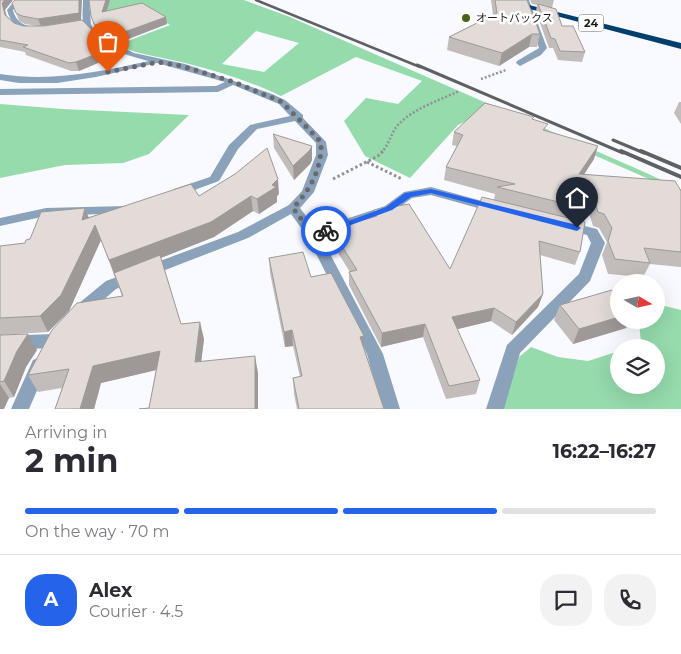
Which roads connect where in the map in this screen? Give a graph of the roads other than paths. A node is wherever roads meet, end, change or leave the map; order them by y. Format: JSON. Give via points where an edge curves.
{"nodes":[{"id":1,"x":18,"y":0,"type":"edge"},
{"id":2,"x":86,"y":0,"type":"edge"},
{"id":3,"x":500,"y":0,"type":"edge"},
{"id":4,"x":528,"y":4,"type":"edge"},
{"id":5,"x":39,"y":29,"type":"edge"},
{"id":6,"x":681,"y":46,"type":"edge"},
{"id":7,"x":158,"y":62,"type":"junction"},
{"id":8,"x":520,"y":63,"type":"road end"},
{"id":9,"x":0,"y":76,"type":"edge"},
{"id":10,"x":234,"y":82,"type":"junction"},
{"id":11,"x":0,"y":92,"type":"edge"},
{"id":12,"x":299,"y":117,"type":"junction"},
{"id":13,"x":168,"y":195,"type":"edge"},
{"id":14,"x":134,"y":207,"type":"edge"},
{"id":15,"x":293,"y":208,"type":"junction"},
{"id":16,"x":509,"y":212,"type":"edge"},
{"id":17,"x":0,"y":222,"type":"edge"},
{"id":18,"x":556,"y":224,"type":"edge"},
{"id":19,"x":313,"y":235,"type":"junction"},
{"id":20,"x":53,"y":341,"type":"junction"},
{"id":21,"x":0,"y":343,"type":"edge"},
{"id":22,"x":20,"y":409,"type":"edge"},
{"id":23,"x":391,"y":409,"type":"edge"},
{"id":24,"x":495,"y":409,"type":"edge"}],
"edges":[{"from":1,"to":5,"type":"street","via":[[10,10],[13,20],[21,27]]},
{"from":2,"to":7,"type":"street","via":[[83,24],[92,34],[131,55]]},
{"from":3,"to":4,"type":"highway","number":"24"},
{"from":4,"to":6,"type":"highway","number":"24"},
{"from":4,"to":8,"type":"street","via":[[543,48]]},
{"from":7,"to":9,"type":"street","via":[[48,80],[17,80]]},
{"from":7,"to":10,"type":"street"},
{"from":10,"to":11,"type":"street","via":[[218,89]]},
{"from":10,"to":12,"type":"street","via":[[282,102]]},
{"from":12,"to":13,"type":"street","via":[[254,128],[233,147],[215,179]]},
{"from":12,"to":15,"type":"street","via":[[321,142],[322,156],[308,192]]},
{"from":14,"to":17,"type":"street","via":[[126,210],[46,212]]},
{"from":15,"to":19,"type":"street"},
{"from":15,"to":20,"type":"street","via":[[243,235],[110,285],[91,300]]},
{"from":16,"to":19,"type":"street","via":[[431,191],[408,195],[389,209]]},
{"from":18,"to":24,"type":"street","via":[[592,232],[598,243],[585,277],[513,350]]},
{"from":19,"to":23,"type":"street","via":[[375,354]]},
{"from":20,"to":21,"type":"street"},
{"from":20,"to":22,"type":"street","via":[[37,368]]}]}
